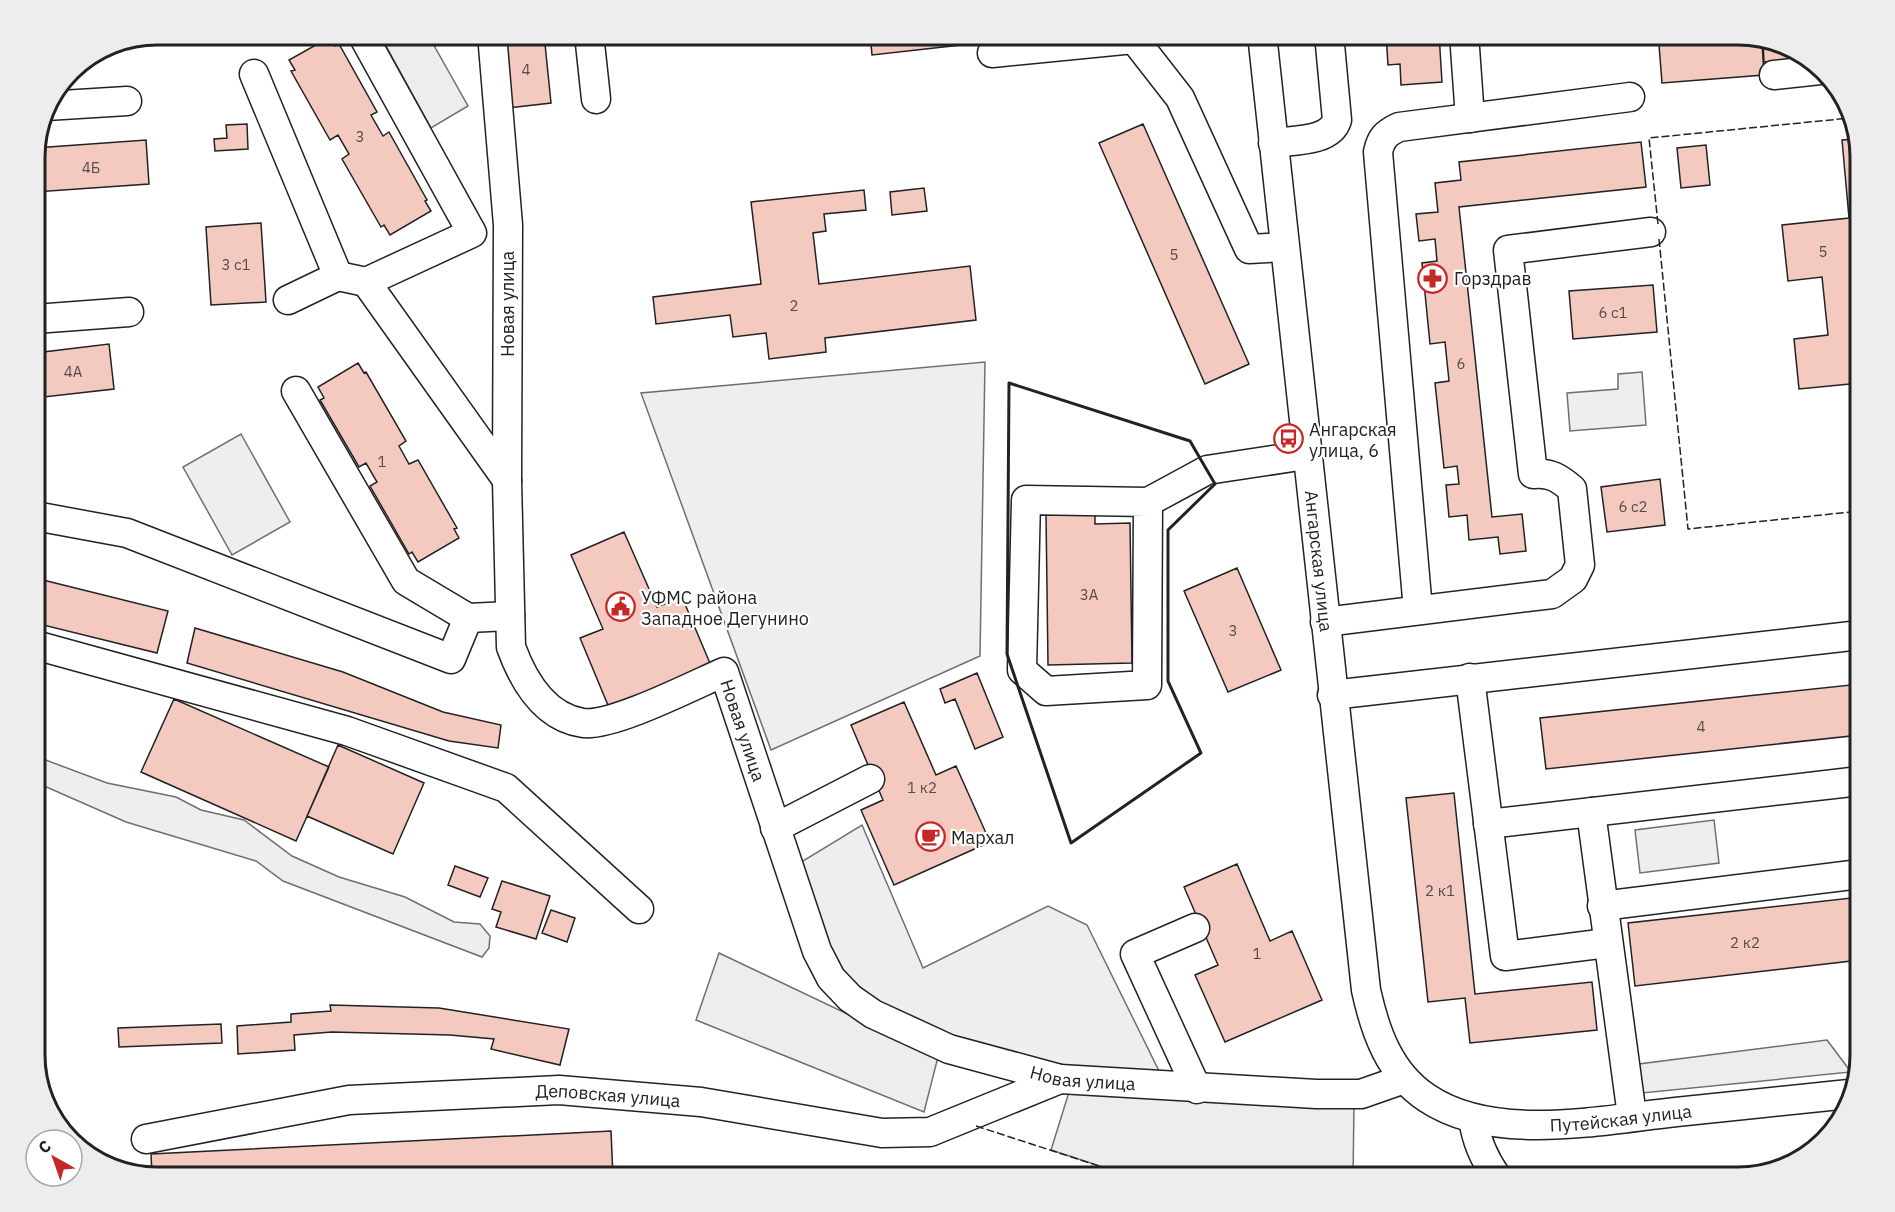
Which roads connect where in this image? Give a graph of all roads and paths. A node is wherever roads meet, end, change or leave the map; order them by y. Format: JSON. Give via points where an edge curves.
{"nodes":[{"id":1,"x":368,"y":45,"type":"edge"},
{"id":2,"x":493,"y":45,"type":"edge"},
{"id":3,"x":590,"y":45,"type":"edge"},
{"id":4,"x":1062,"y":45,"type":"edge"},
{"id":5,"x":1139,"y":45,"type":"edge"},
{"id":6,"x":1263,"y":45,"type":"edge"},
{"id":7,"x":1330,"y":45,"type":"edge"},
{"id":8,"x":1465,"y":45,"type":"edge"},
{"id":9,"x":992,"y":53,"type":"dead end"},
{"id":10,"x":1810,"y":71,"type":"edge"},
{"id":11,"x":254,"y":74,"type":"dead end"},
{"id":12,"x":1774,"y":75,"type":"dead end"},
{"id":13,"x":1630,"y":98,"type":"dead end"},
{"id":14,"x":596,"y":99,"type":"dead end"},
{"id":15,"x":127,"y":101,"type":"dead end"},
{"id":16,"x":58,"y":105,"type":"edge"},
{"id":17,"x":1470,"y":118,"type":"junction"},
{"id":18,"x":1273,"y":143,"type":"junction"},
{"id":19,"x":508,"y":225,"type":"junction"},
{"id":20,"x":1651,"y":232,"type":"dead end"},
{"id":21,"x":472,"y":233,"type":"junction"},
{"id":22,"x":1284,"y":247,"type":"junction"},
{"id":23,"x":338,"y":276,"type":"junction"},
{"id":24,"x":366,"y":282,"type":"junction"},
{"id":25,"x":288,"y":300,"type":"dead end"},
{"id":26,"x":129,"y":312,"type":"dead end"},
{"id":27,"x":45,"y":318,"type":"edge"},
{"id":28,"x":296,"y":391,"type":"dead end"},
{"id":29,"x":1306,"y":455,"type":"junction"},
{"id":30,"x":507,"y":480,"type":"junction"},
{"id":31,"x":1148,"y":502,"type":"junction"},
{"id":32,"x":45,"y":518,"type":"edge"},
{"id":33,"x":1418,"y":610,"type":"junction"},
{"id":34,"x":510,"y":616,"type":"junction"},
{"id":35,"x":468,"y":618,"type":"junction"},
{"id":36,"x":1325,"y":622,"type":"junction"},
{"id":37,"x":1850,"y":636,"type":"edge"},
{"id":38,"x":45,"y":648,"type":"edge"},
{"id":39,"x":1470,"y":678,"type":"junction"},
{"id":40,"x":1332,"y":695,"type":"junction"},
{"id":41,"x":870,"y":779,"type":"dead end"},
{"id":42,"x":1850,"y":782,"type":"edge"},
{"id":43,"x":1591,"y":812,"type":"junction"},
{"id":44,"x":1488,"y":824,"type":"junction"},
{"id":45,"x":775,"y":828,"type":"junction"},
{"id":46,"x":1850,"y":875,"type":"edge"},
{"id":47,"x":1602,"y":906,"type":"junction"},
{"id":48,"x":639,"y":909,"type":"dead end"},
{"id":49,"x":1195,"y":928,"type":"dead end"},
{"id":50,"x":1607,"y":944,"type":"junction"},
{"id":51,"x":1060,"y":1079,"type":"junction"},
{"id":52,"x":1404,"y":1079,"type":"junction"},
{"id":53,"x":1197,"y":1089,"type":"junction"},
{"id":54,"x":1842,"y":1096,"type":"edge"},
{"id":55,"x":1632,"y":1116,"type":"junction"},
{"id":56,"x":1473,"y":1118,"type":"junction"},
{"id":57,"x":146,"y":1139,"type":"dead end"},
{"id":58,"x":1489,"y":1167,"type":"edge"}],
"edges":[{"from":1,"to":21,"type":"street"},
{"from":2,"to":19,"type":"street","name":"Новая улица"},
{"from":3,"to":14,"type":"street"},
{"from":4,"to":9,"type":"street"},
{"from":5,"to":22,"type":"street","via":[[1180,98],[1249,249]]},
{"from":6,"to":18,"type":"street","name":"Ангарская улица"},
{"from":7,"to":18,"type":"street","via":[[1335,128],[1325,135]]},
{"from":8,"to":17,"type":"street"},
{"from":10,"to":12,"type":"street"},
{"from":11,"to":23,"type":"street"},
{"from":13,"to":17,"type":"street"},
{"from":15,"to":16,"type":"street"},
{"from":17,"to":33,"type":"street","via":[[1399,127],[1388,132],[1378,152]]},
{"from":18,"to":22,"type":"street","name":"Ангарская улица"},
{"from":19,"to":21,"type":"street"},
{"from":19,"to":30,"type":"street","name":"Новая улица"},
{"from":20,"to":33,"type":"street","via":[[1508,250],[1533,474],[1546,472],[1572,489],[1580,565],[1573,579],[1552,594]]},
{"from":21,"to":24,"type":"street"},
{"from":22,"to":29,"type":"street","name":"Ангарская улица"},
{"from":23,"to":24,"type":"street"},
{"from":23,"to":25,"type":"street"},
{"from":24,"to":30,"type":"street"},
{"from":26,"to":27,"type":"street"},
{"from":28,"to":35,"type":"street","via":[[406,581]]},
{"from":29,"to":31,"type":"street","via":[[1207,470]]},
{"from":29,"to":36,"type":"street","name":"Ангарская улица"},
{"from":30,"to":34,"type":"street","name":"Новая улица"},
{"from":31,"to":31,"type":"street","via":[[1026,500],[1022,670],[1046,691],[1147,685]]},
{"from":32,"to":35,"type":"street","via":[[127,533],[451,659]]},
{"from":33,"to":36,"type":"street"},
{"from":34,"to":35,"type":"street"},
{"from":34,"to":45,"type":"street","name":"Новая улица","via":[[511,647],[520,673],[535,695],[558,713],[583,723],[610,720],[724,672]]},
{"from":36,"to":40,"type":"street","name":"Ангарская улица"},
{"from":37,"to":39,"type":"street"},
{"from":38,"to":48,"type":"street","via":[[347,731],[506,788]]},
{"from":39,"to":40,"type":"street"},
{"from":39,"to":44,"type":"street"},
{"from":40,"to":52,"type":"street","name":"Ангарская улица","via":[[1366,990],[1373,1025]]},
{"from":41,"to":45,"type":"street"},
{"from":42,"to":43,"type":"street"},
{"from":43,"to":44,"type":"street"},
{"from":43,"to":47,"type":"street"},
{"from":44,"to":50,"type":"street","via":[[1504,956]]},
{"from":45,"to":51,"type":"street","name":"Новая улица","via":[[817,951],[831,978],[850,998],[906,1031],[949,1049]]},
{"from":46,"to":47,"type":"street"},
{"from":47,"to":50,"type":"street"},
{"from":49,"to":53,"type":"street","via":[[1135,954]]},
{"from":50,"to":55,"type":"street"},
{"from":51,"to":53,"type":"street","name":"Новая улица"},
{"from":51,"to":57,"type":"street","name":"Деповская улица","via":[[930,1132],[882,1133],[701,1102],[559,1090],[348,1100]]},
{"from":52,"to":53,"type":"street","name":"Новая улица","via":[[1361,1094]]},
{"from":52,"to":56,"type":"street","name":"Путейская улица","via":[[1429,1100]]},
{"from":54,"to":55,"type":"street","name":"Путейская улица"},
{"from":55,"to":56,"type":"street","name":"Путейская улица","via":[[1520,1124]]},
{"from":56,"to":58,"type":"street","via":[[1475,1136]]}]}
